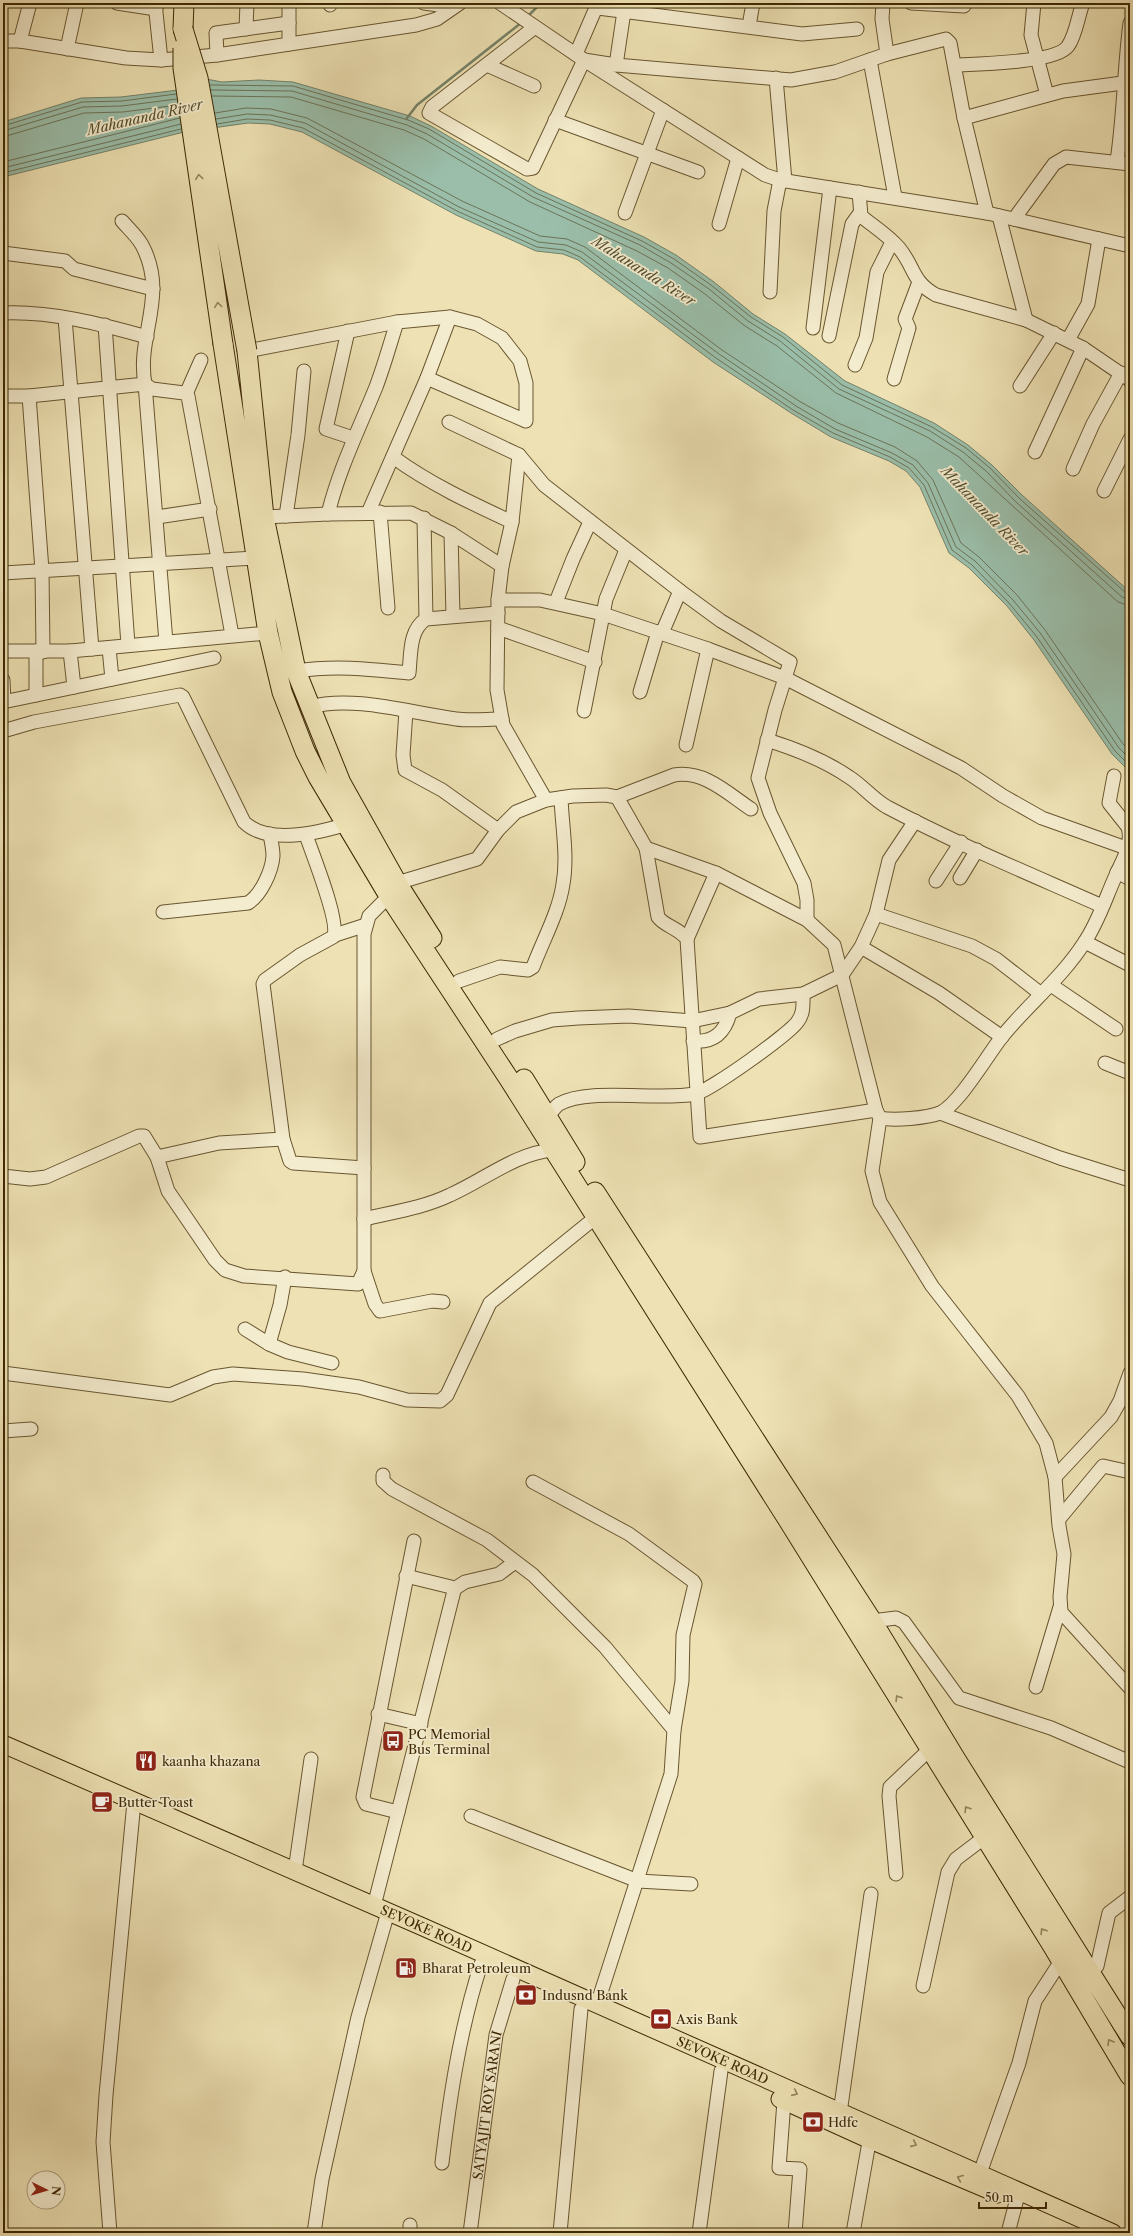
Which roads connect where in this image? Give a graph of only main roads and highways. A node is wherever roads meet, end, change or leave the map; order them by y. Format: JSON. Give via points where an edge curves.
{"nodes":[{"id":1,"x":184,"y":3,"type":"edge"},
{"id":2,"x":183,"y":29,"type":"junction"},
{"id":3,"x":393,"y":889,"type":"junction"},
{"id":4,"x":544,"y":1122,"type":"junction"},
{"id":5,"x":3,"y":1744,"type":"edge"},
{"id":6,"x":3,"y":1755,"type":"edge"},
{"id":7,"x":134,"y":1807,"type":"junction"},
{"id":8,"x":382,"y":1913,"type":"junction"},
{"id":9,"x":589,"y":2007,"type":"junction"},
{"id":10,"x":643,"y":2031,"type":"junction"},
{"id":11,"x":1130,"y":2036,"type":"edge"},
{"id":12,"x":1130,"y":2076,"type":"edge"},
{"id":13,"x":871,"y":2133,"type":"junction"},
{"id":14,"x":1017,"y":2196,"type":"junction"},
{"id":15,"x":1086,"y":2233,"type":"edge"},
{"id":16,"x":1113,"y":2233,"type":"edge"}],
"edges":[{"from":1,"to":2,"type":"highway"},
{"from":2,"to":3,"type":"highway","bridge":true,"via":[[198,78],[247,351],[264,517],[296,671],[341,783]]},
{"from":3,"to":2,"type":"highway","one_way":true,"bridge":true,"via":[[344,825],[318,777],[282,692],[268,633],[255,558],[183,68]]},
{"from":3,"to":4,"type":"highway"},
{"from":3,"to":4,"type":"highway","via":[[497,1039]]},
{"from":4,"to":11,"type":"highway","via":[[576,1163],[727,1393],[872,1620],[955,1758]]},
{"from":12,"to":4,"type":"highway","one_way":true,"via":[[788,1520],[553,1150]]},
{"from":5,"to":7,"type":"main road","name":"SEVOKE ROAD"},
{"from":6,"to":7,"type":"main road","name":"SEVOKE ROAD"},
{"from":7,"to":8,"type":"main road","name":"SEVOKE ROAD"},
{"from":7,"to":8,"type":"main road","name":"SEVOKE ROAD","via":[[295,1872]]},
{"from":8,"to":9,"type":"main road","name":"SEVOKE ROAD"},
{"from":8,"to":9,"type":"main road","name":"SEVOKE ROAD","via":[[513,1979]]},
{"from":9,"to":10,"type":"main road","name":"SEVOKE ROAD"},
{"from":10,"to":13,"type":"main road","name":"SEVOKE ROAD","via":[[784,2101]]},
{"from":10,"to":13,"type":"main road","name":"SEVOKE ROAD","one_way":true,"via":[[840,2113]]},
{"from":14,"to":13,"type":"main road","name":"SEVOKE ROAD","one_way":true},
{"from":13,"to":14,"type":"main road","name":"SEVOKE ROAD","one_way":true,"via":[[980,2174]]},
{"from":14,"to":15,"type":"main road","name":"SEVOKE ROAD"},
{"from":14,"to":16,"type":"main road","name":"SEVOKE ROAD"}]}
